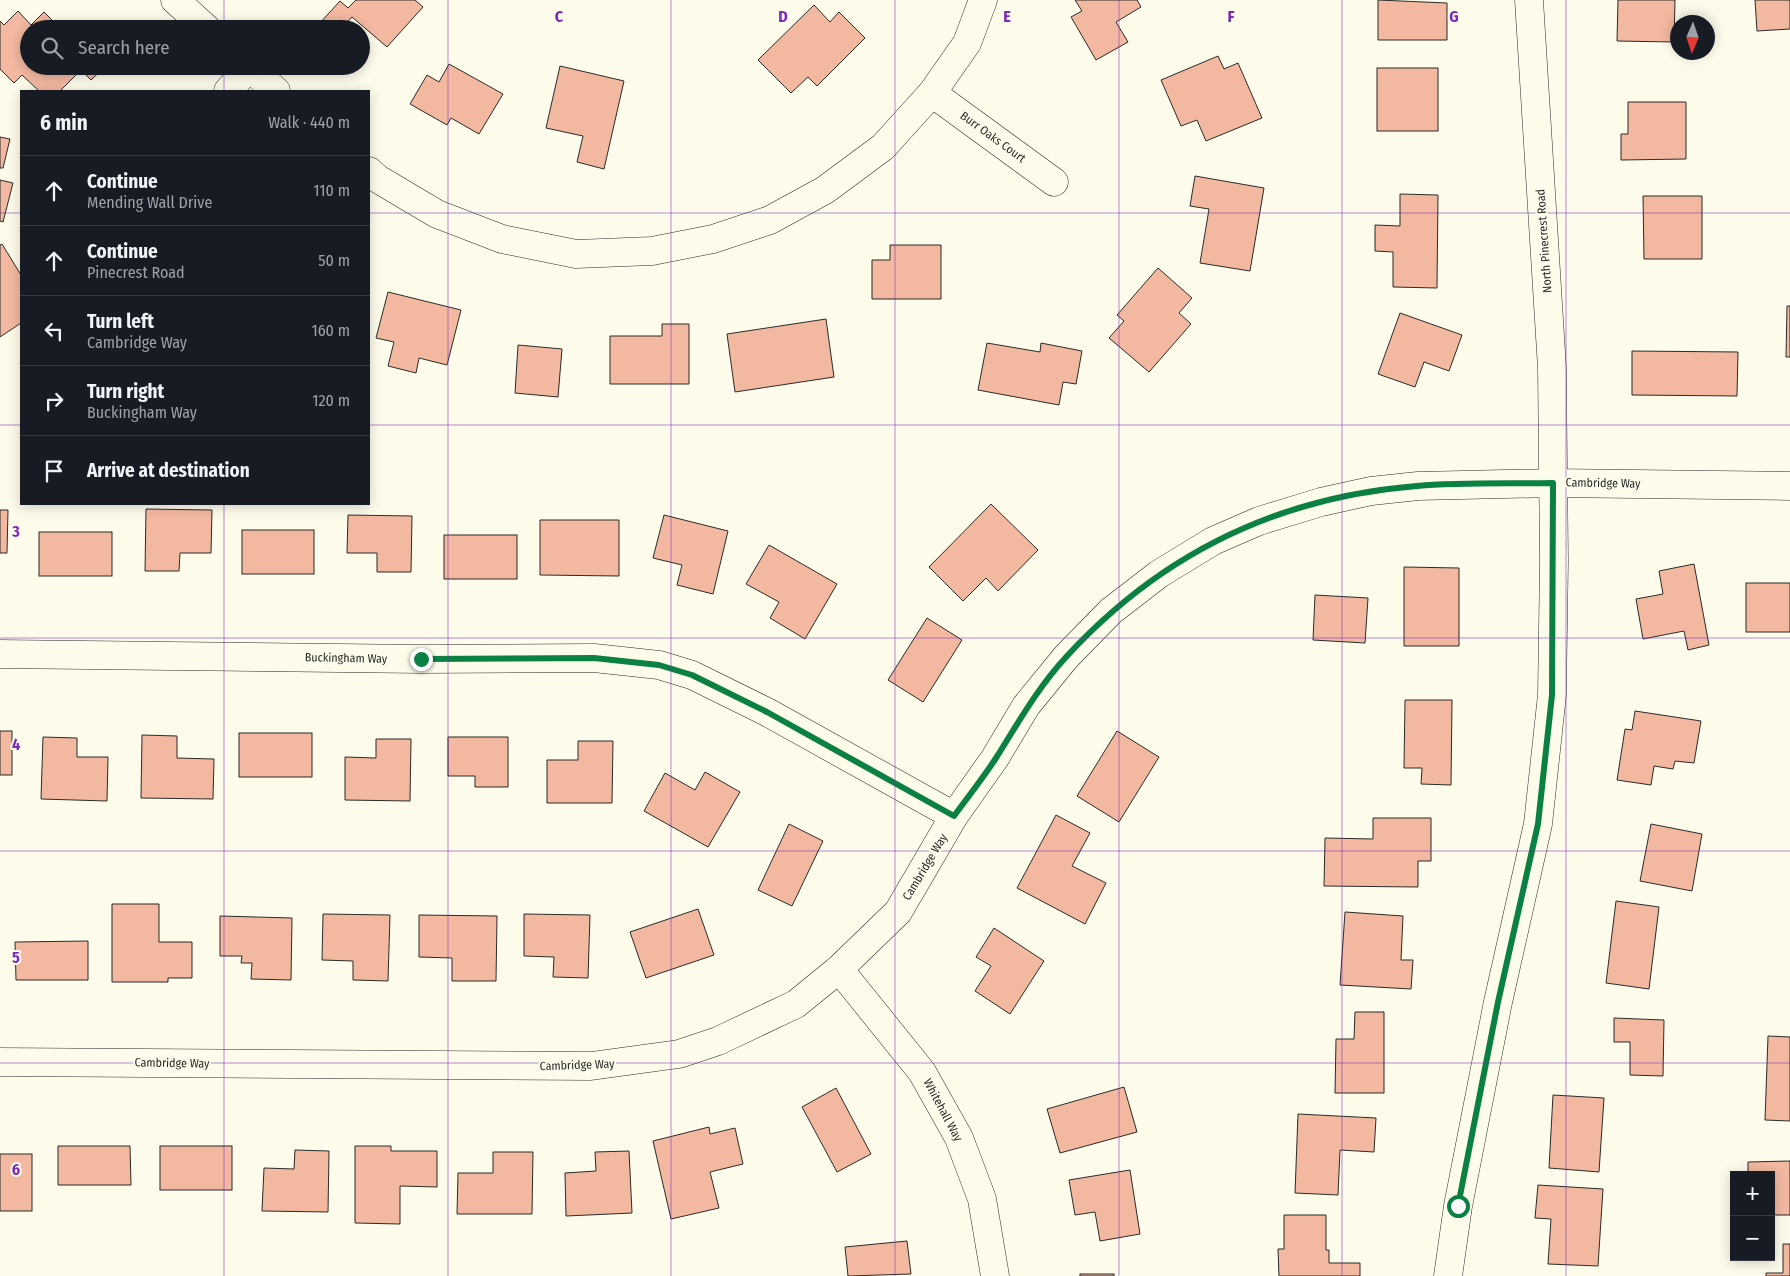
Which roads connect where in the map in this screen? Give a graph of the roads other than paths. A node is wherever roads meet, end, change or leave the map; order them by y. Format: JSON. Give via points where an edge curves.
{"nodes":[{"id":1,"x":175,"y":0,"type":"edge"},
{"id":2,"x":984,"y":0,"type":"edge"},
{"id":3,"x":1529,"y":0,"type":"edge"},
{"id":4,"x":197,"y":20,"type":"edge"},
{"id":5,"x":242,"y":75,"type":"edge"},
{"id":6,"x":258,"y":75,"type":"edge"},
{"id":7,"x":229,"y":90,"type":"edge"},
{"id":8,"x":275,"y":90,"type":"edge"},
{"id":9,"x":932,"y":93,"type":"junction"},
{"id":10,"x":370,"y":172,"type":"edge"},
{"id":11,"x":1054,"y":182,"type":"dead end"},
{"id":12,"x":1553,"y":483,"type":"junction"},
{"id":13,"x":1790,"y":486,"type":"edge"},
{"id":14,"x":0,"y":654,"type":"edge"},
{"id":15,"x":954,"y":816,"type":"junction"},
{"id":16,"x":839,"y":969,"type":"junction"},
{"id":17,"x":0,"y":1062,"type":"edge"},
{"id":18,"x":995,"y":1276,"type":"edge"},
{"id":19,"x":1448,"y":1276,"type":"edge"}],
"edges":[{"from":1,"to":4,"type":"street"},
{"from":2,"to":9,"type":"street","via":[[967,43]]},
{"from":3,"to":12,"type":"street","name":"North Pinecrest Road","via":[[1552,368]]},
{"from":5,"to":7,"type":"street"},
{"from":6,"to":8,"type":"street"},
{"from":9,"to":10,"type":"street","via":[[884,147],[826,190],[770,220],[714,238],[652,251],[576,254],[502,239],[437,214]]},
{"from":9,"to":11,"type":"street","name":"Burr Oaks Court"},
{"from":12,"to":13,"type":"street","name":"Cambridge Way"},
{"from":12,"to":15,"type":"street","name":"Cambridge Way","via":[[1418,486],[1371,491],[1259,521],[1213,541],[1158,574],[1111,611],[1066,657],[1026,706],[995,758]]},
{"from":12,"to":19,"type":"street","name":"North Pinecrest Road","via":[[1552,695],[1538,824],[1498,1002],[1458,1206]]},
{"from":14,"to":15,"type":"street","name":"Buckingham Way","via":[[594,658],[659,665],[692,675],[767,712]]},
{"from":15,"to":16,"type":"street","name":"Cambridge Way","via":[[898,912]]},
{"from":16,"to":17,"type":"street","name":"Cambridge Way","via":[[796,1004],[758,1023],[679,1054],[637,1062],[543,1066]]},
{"from":16,"to":18,"type":"street","name":"Whitehall Way","via":[[922,1072],[959,1138],[982,1199]]}]}
